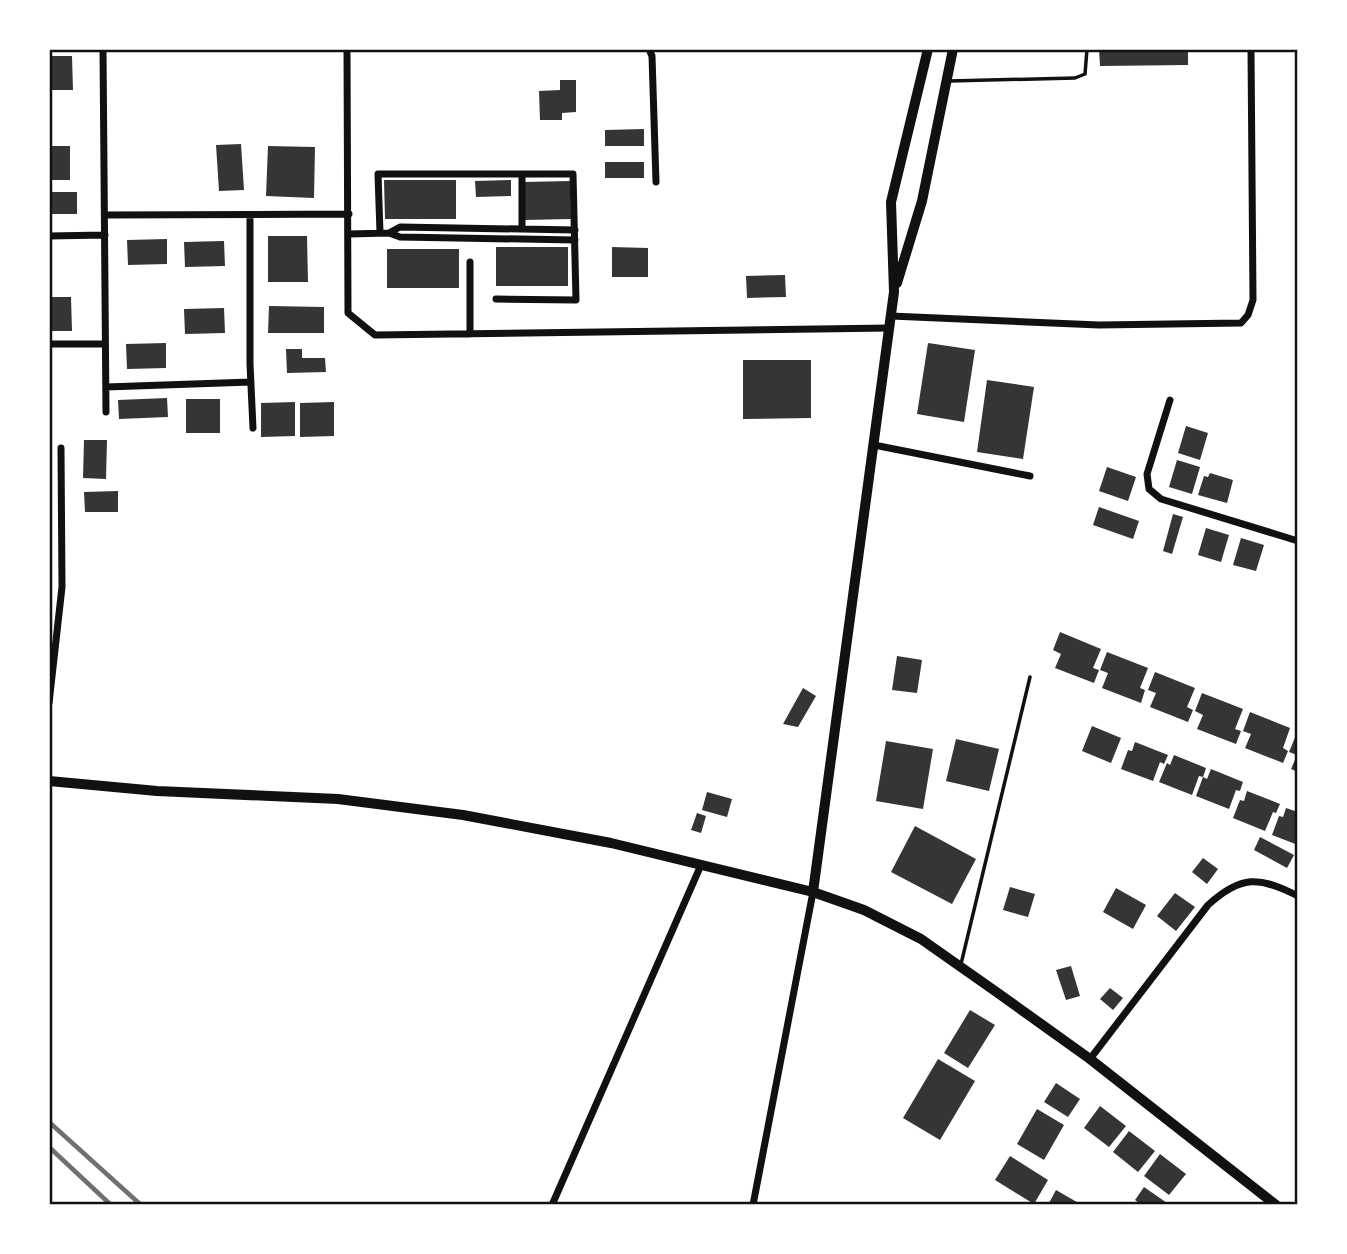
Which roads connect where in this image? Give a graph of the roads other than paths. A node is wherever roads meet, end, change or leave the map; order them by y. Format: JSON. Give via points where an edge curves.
{"nodes":[{"id":1,"x":103,"y":49,"type":"edge"},
{"id":2,"x":347,"y":49,"type":"edge"},
{"id":3,"x":649,"y":49,"type":"edge"},
{"id":4,"x":928,"y":49,"type":"edge"},
{"id":5,"x":953,"y":49,"type":"edge"},
{"id":6,"x":1087,"y":49,"type":"edge"},
{"id":7,"x":1251,"y":49,"type":"edge"},
{"id":8,"x":947,"y":80,"type":"junction"},
{"id":9,"x":522,"y":174,"type":"junction"},
{"id":10,"x":656,"y":182,"type":"dead end"},
{"id":11,"x":348,"y":214,"type":"junction"},
{"id":12,"x":105,"y":215,"type":"junction"},
{"id":13,"x":250,"y":215,"type":"junction"},
{"id":14,"x":522,"y":229,"type":"junction"},
{"id":15,"x":575,"y":229,"type":"junction"},
{"id":16,"x":380,"y":233,"type":"junction"},
{"id":17,"x":389,"y":233,"type":"junction"},
{"id":18,"x":349,"y":234,"type":"junction"},
{"id":19,"x":104,"y":235,"type":"junction"},
{"id":20,"x":49,"y":236,"type":"edge"},
{"id":21,"x":575,"y":240,"type":"junction"},
{"id":22,"x":470,"y":262,"type":"dead end"},
{"id":23,"x":894,"y":292,"type":"junction"},
{"id":24,"x":496,"y":299,"type":"dead end"},
{"id":25,"x":891,"y":316,"type":"junction"},
{"id":26,"x":890,"y":328,"type":"junction"},
{"id":27,"x":470,"y":334,"type":"junction"},
{"id":28,"x":49,"y":344,"type":"edge"},
{"id":29,"x":106,"y":344,"type":"junction"},
{"id":30,"x":251,"y":382,"type":"junction"},
{"id":31,"x":106,"y":387,"type":"junction"},
{"id":32,"x":1170,"y":400,"type":"dead end"},
{"id":33,"x":106,"y":412,"type":"dead end"},
{"id":34,"x":253,"y":428,"type":"dead end"},
{"id":35,"x":874,"y":445,"type":"junction"},
{"id":36,"x":61,"y":448,"type":"dead end"},
{"id":37,"x":1030,"y":476,"type":"dead end"},
{"id":38,"x":1298,"y":541,"type":"edge"},
{"id":39,"x":1030,"y":677,"type":"dead end"},
{"id":40,"x":49,"y":703,"type":"edge"},
{"id":41,"x":49,"y":780,"type":"edge"},
{"id":42,"x":701,"y":865,"type":"junction"},
{"id":43,"x":813,"y":892,"type":"junction"},
{"id":44,"x":1298,"y":896,"type":"edge"},
{"id":45,"x":961,"y":967,"type":"junction"},
{"id":46,"x":1090,"y":1059,"type":"junction"},
{"id":47,"x":552,"y":1205,"type":"edge"},
{"id":48,"x":753,"y":1205,"type":"edge"},
{"id":49,"x":1276,"y":1205,"type":"edge"}],
"edges":[{"from":1,"to":12,"type":"street"},
{"from":2,"to":11,"type":"street"},
{"from":3,"to":10,"type":"street"},
{"from":4,"to":23,"type":"street","via":[[891,202]]},
{"from":5,"to":8,"type":"street"},
{"from":6,"to":8,"type":"lane","via":[[1085,74],[1075,78]]},
{"from":7,"to":25,"type":"street","via":[[1253,300],[1241,323],[1099,325]]},
{"from":8,"to":23,"type":"street","via":[[922,201]]},
{"from":9,"to":14,"type":"street"},
{"from":9,"to":15,"type":"street","via":[[573,174]]},
{"from":9,"to":16,"type":"street","via":[[378,174]]},
{"from":11,"to":13,"type":"street"},
{"from":11,"to":18,"type":"street"},
{"from":12,"to":13,"type":"street"},
{"from":12,"to":19,"type":"street"},
{"from":13,"to":30,"type":"street"},
{"from":14,"to":15,"type":"street"},
{"from":14,"to":17,"type":"street","via":[[400,227]]},
{"from":15,"to":21,"type":"street"},
{"from":16,"to":17,"type":"street"},
{"from":16,"to":18,"type":"street"},
{"from":17,"to":21,"type":"street","via":[[400,237]]},
{"from":18,"to":27,"type":"street","via":[[348,313],[375,335]]},
{"from":19,"to":20,"type":"street"},
{"from":19,"to":29,"type":"street"},
{"from":21,"to":24,"type":"street","via":[[576,300]]},
{"from":22,"to":27,"type":"street"},
{"from":23,"to":25,"type":"street"},
{"from":25,"to":26,"type":"street"},
{"from":26,"to":27,"type":"street"},
{"from":26,"to":35,"type":"street"},
{"from":28,"to":29,"type":"street"},
{"from":29,"to":31,"type":"street"},
{"from":30,"to":31,"type":"street"},
{"from":30,"to":34,"type":"street"},
{"from":31,"to":33,"type":"street"},
{"from":32,"to":38,"type":"street","via":[[1147,474],[1149,489],[1161,499]]},
{"from":35,"to":37,"type":"street"},
{"from":35,"to":43,"type":"street"},
{"from":36,"to":40,"type":"street","via":[[62,587]]},
{"from":39,"to":45,"type":"lane"},
{"from":41,"to":42,"type":"street","via":[[157,791],[338,799],[463,815]]},
{"from":42,"to":43,"type":"street"},
{"from":42,"to":47,"type":"street"},
{"from":43,"to":45,"type":"street","via":[[864,909]]},
{"from":43,"to":48,"type":"street"},
{"from":44,"to":46,"type":"street","via":[[1253,881],[1226,888],[1208,905]]},
{"from":45,"to":46,"type":"street"},
{"from":46,"to":49,"type":"street"}]}
